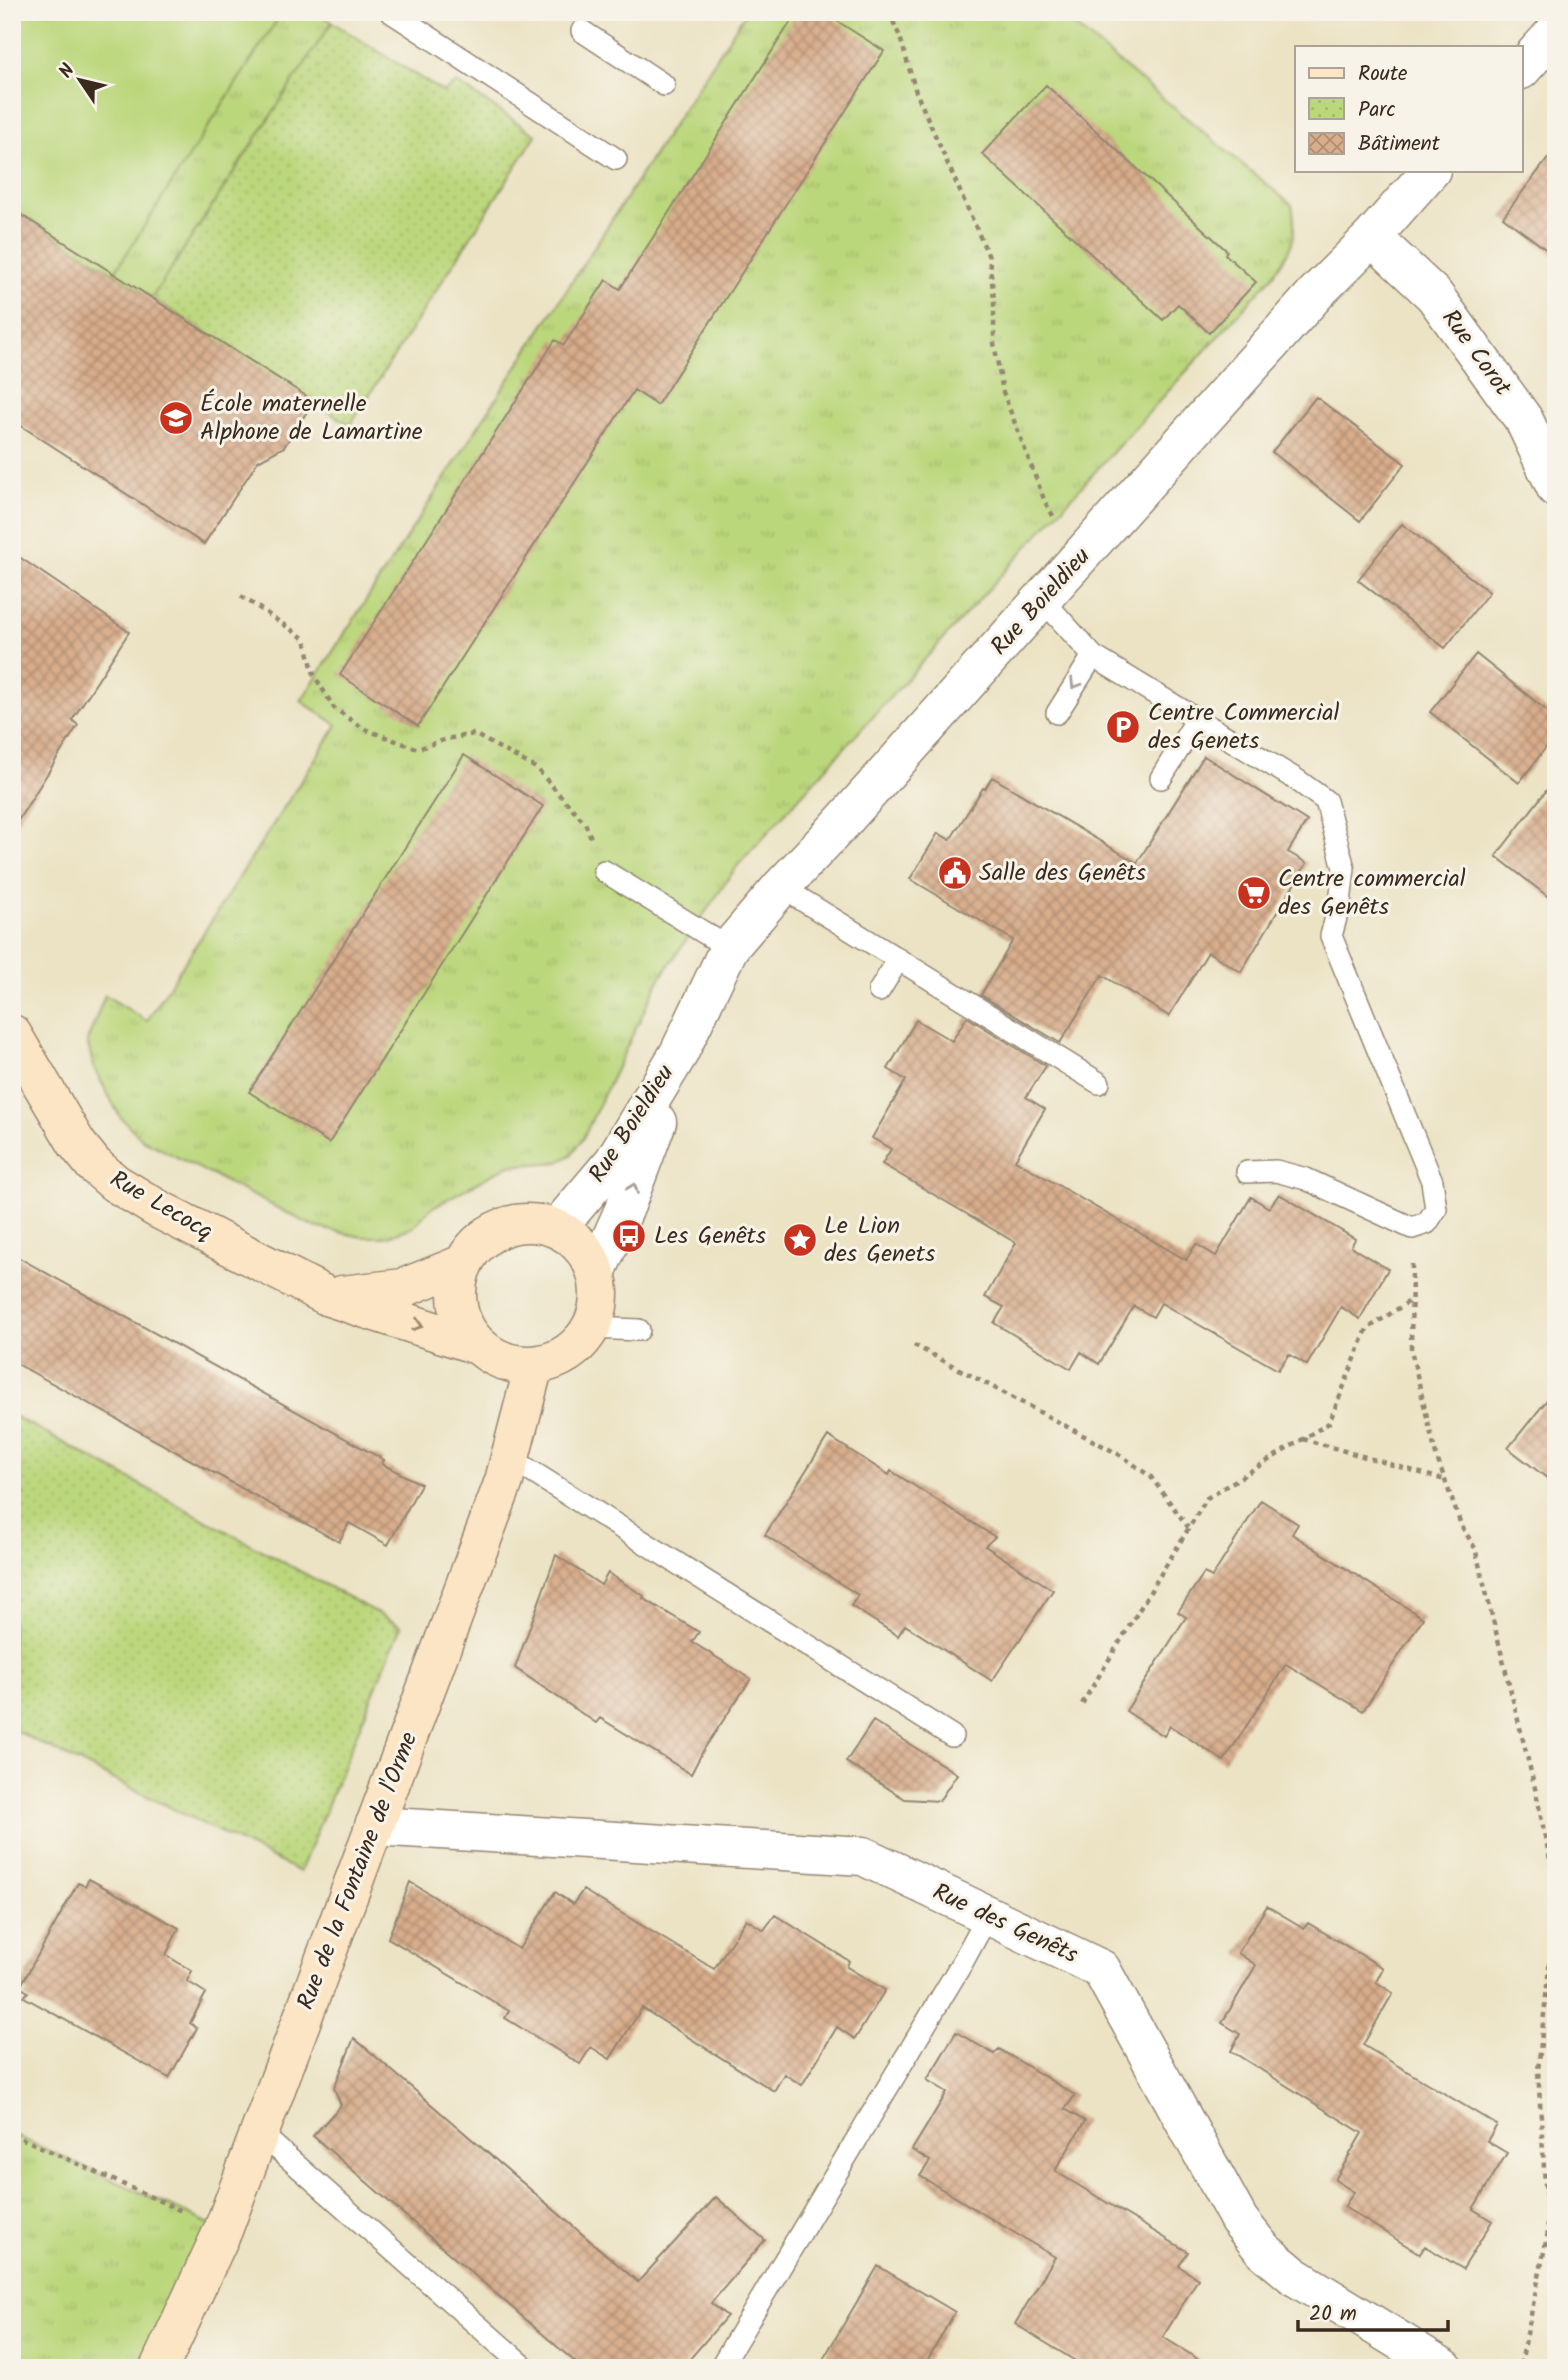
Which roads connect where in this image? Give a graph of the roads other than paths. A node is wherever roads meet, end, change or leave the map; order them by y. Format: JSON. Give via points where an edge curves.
{"nodes":[{"id":1,"x":391,"y":12,"type":"edge"},
{"id":2,"x":582,"y":31,"type":"dead end"},
{"id":3,"x":1556,"y":31,"type":"edge"},
{"id":4,"x":1522,"y":69,"type":"edge"},
{"id":5,"x":664,"y":85,"type":"dead end"},
{"id":6,"x":616,"y":159,"type":"dead end"},
{"id":7,"x":1430,"y":172,"type":"edge"},
{"id":8,"x":1372,"y":237,"type":"junction"},
{"id":9,"x":1556,"y":488,"type":"edge"},
{"id":10,"x":1043,"y":600,"type":"junction"},
{"id":11,"x":1093,"y":656,"type":"junction"},
{"id":12,"x":1057,"y":713,"type":"dead end"},
{"id":13,"x":1197,"y":719,"type":"junction"},
{"id":14,"x":1161,"y":778,"type":"dead end"},
{"id":15,"x":604,"y":872,"type":"road end"},
{"id":16,"x":781,"y":887,"type":"junction"},
{"id":17,"x":729,"y":948,"type":"junction"},
{"id":18,"x":898,"y":960,"type":"junction"},
{"id":19,"x":879,"y":991,"type":"dead end"},
{"id":20,"x":12,"y":1034,"type":"edge"},
{"id":21,"x":679,"y":1053,"type":"junction"},
{"id":22,"x":1098,"y":1083,"type":"dead end"},
{"id":23,"x":1247,"y":1172,"type":"dead end"},
{"id":24,"x":557,"y":1228,"type":"junction"},
{"id":25,"x":463,"y":1264,"type":"junction"},
{"id":26,"x":596,"y":1273,"type":"junction"},
{"id":27,"x":329,"y":1297,"type":"junction"},
{"id":28,"x":591,"y":1328,"type":"junction"},
{"id":29,"x":639,"y":1330,"type":"dead end"},
{"id":30,"x":477,"y":1345,"type":"junction"},
{"id":31,"x":534,"y":1365,"type":"junction"},
{"id":32,"x":510,"y":1458,"type":"junction"},
{"id":33,"x":952,"y":1736,"type":"dead end"},
{"id":34,"x":374,"y":1826,"type":"junction"},
{"id":35,"x":988,"y":1915,"type":"junction"},
{"id":36,"x":260,"y":2133,"type":"junction"},
{"id":37,"x":159,"y":2368,"type":"edge"},
{"id":38,"x":526,"y":2368,"type":"edge"},
{"id":39,"x":720,"y":2368,"type":"edge"},
{"id":40,"x":1444,"y":2368,"type":"edge"}],
"edges":[{"from":1,"to":6,"type":"lane"},
{"from":2,"to":5,"type":"lane"},
{"from":3,"to":4,"type":"street"},
{"from":7,"to":8,"type":"street","name":"Rue Boieldieu"},
{"from":8,"to":9,"type":"street","name":"Rue Corot","via":[[1434,295],[1524,420]]},
{"from":8,"to":10,"type":"street","name":"Rue Boieldieu","via":[[1317,292]]},
{"from":10,"to":11,"type":"lane"},
{"from":10,"to":16,"type":"street","name":"Rue Boieldieu"},
{"from":11,"to":12,"type":"lane","one_way":true},
{"from":11,"to":13,"type":"lane"},
{"from":13,"to":14,"type":"lane"},
{"from":13,"to":23,"type":"lane","via":[[1326,801],[1344,868],[1331,936],[1432,1181],[1436,1209],[1427,1223],[1412,1228],[1306,1179],[1276,1171]]},
{"from":15,"to":17,"type":"lane"},
{"from":16,"to":17,"type":"street","name":"Rue Boieldieu"},
{"from":16,"to":18,"type":"lane"},
{"from":17,"to":21,"type":"street","name":"Rue Boieldieu"},
{"from":18,"to":19,"type":"lane"},
{"from":18,"to":22,"type":"lane"},
{"from":20,"to":27,"type":"street","name":"Rue Lecocq","via":[[77,1144],[115,1183]]},
{"from":21,"to":24,"type":"street","name":"Rue Boieldieu","via":[[614,1161]]},
{"from":26,"to":21,"type":"street","name":"Rue Boieldieu","one_way":true,"via":[[653,1135]]},
{"from":24,"to":25,"type":"street","via":[[536,1222],[513,1223],[493,1231]]},
{"from":24,"to":26,"type":"street","via":[[578,1241]]},
{"from":25,"to":27,"type":"street","via":[[403,1288]]},
{"from":25,"to":30,"type":"street","via":[[457,1285],[458,1307]]},
{"from":26,"to":28,"type":"street","via":[[600,1306]]},
{"from":27,"to":30,"type":"street","name":"Rue Lecocq","one_way":true},
{"from":28,"to":29,"type":"lane"},
{"from":28,"to":31,"type":"street","via":[[577,1347],[557,1360]]},
{"from":30,"to":31,"type":"street","via":[[513,1364]]},
{"from":31,"to":32,"type":"street","name":"Rue de la Fontaine de l'Orme"},
{"from":32,"to":33,"type":"lane"},
{"from":32,"to":34,"type":"street","name":"Rue de la Fontaine de l'Orme"},
{"from":34,"to":35,"type":"street","name":"Rue des Genêts","via":[[863,1856]]},
{"from":34,"to":36,"type":"street","name":"Rue de la Fontaine de l'Orme"},
{"from":35,"to":39,"type":"lane"},
{"from":35,"to":40,"type":"street","name":"Rue des Genêts","via":[[1101,1969],[1239,2220],[1263,2250],[1294,2276]]},
{"from":36,"to":37,"type":"street","name":"Rue de la Fontaine de l'Orme","via":[[223,2230]]},
{"from":36,"to":38,"type":"lane"}]}
